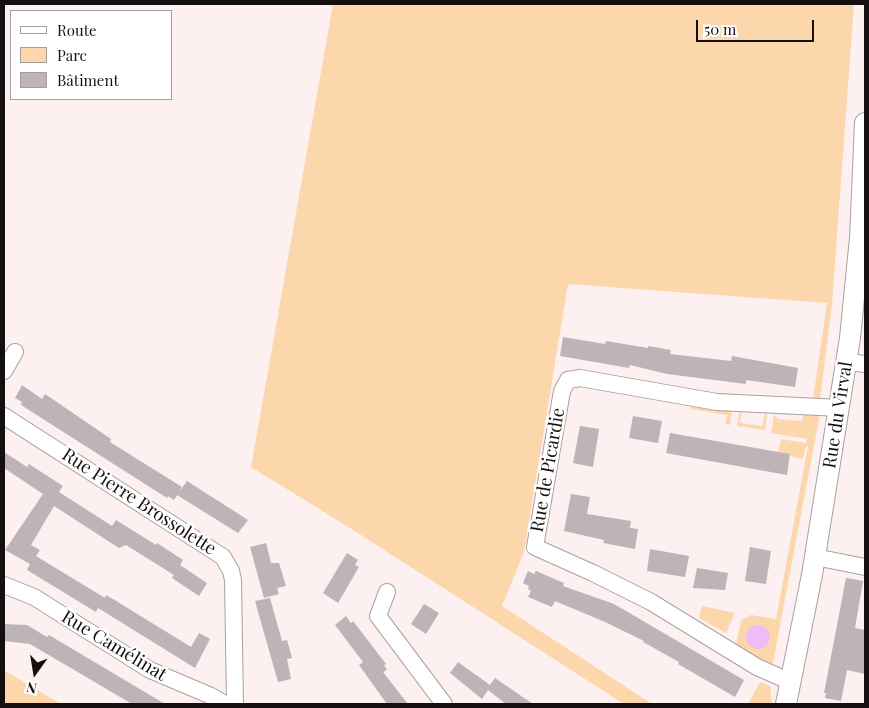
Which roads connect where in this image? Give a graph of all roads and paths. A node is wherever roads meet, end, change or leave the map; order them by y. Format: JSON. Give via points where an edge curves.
{"nodes":[{"id":1,"x":865,"y":123,"type":"edge"},
{"id":2,"x":864,"y":176,"type":"edge"},
{"id":3,"x":15,"y":352,"type":"dead end"},
{"id":4,"x":856,"y":363,"type":"edge"},
{"id":5,"x":4,"y":371,"type":"edge"},
{"id":6,"x":840,"y":408,"type":"junction"},
{"id":7,"x":4,"y":416,"type":"edge"},
{"id":8,"x":815,"y":556,"type":"junction"},
{"id":9,"x":865,"y":567,"type":"edge"},
{"id":10,"x":4,"y":586,"type":"edge"},
{"id":11,"x":387,"y":592,"type":"dead end"},
{"id":12,"x":791,"y":682,"type":"junction"},
{"id":13,"x":225,"y":704,"type":"edge"},
{"id":14,"x":235,"y":704,"type":"edge"},
{"id":15,"x":444,"y":704,"type":"edge"},
{"id":16,"x":786,"y":704,"type":"edge"}],
"edges":[{"from":1,"to":2,"type":"street","name":"Rue du Virval"},
{"from":2,"to":4,"type":"street","name":"Rue du Virval","via":[[856,280]]},
{"from":3,"to":5,"type":"street"},
{"from":4,"to":6,"type":"street","name":"Rue du Virval"},
{"from":6,"to":8,"type":"street","name":"Rue du Virval"},
{"from":6,"to":12,"type":"street","name":"Rue de Picardie","via":[[717,402],[580,378],[568,380],[562,391],[535,547],[651,602],[757,667]]},
{"from":7,"to":14,"type":"street","name":"Rue Pierre Brossolette","via":[[223,557],[233,580]]},
{"from":8,"to":9,"type":"street"},
{"from":8,"to":12,"type":"street","name":"Rue du Virval"},
{"from":10,"to":13,"type":"street","name":"Rue Camélinat","via":[[34,597],[150,670]]},
{"from":11,"to":15,"type":"street","via":[[378,616]]},
{"from":12,"to":16,"type":"street","name":"Rue du Virval"}]}
